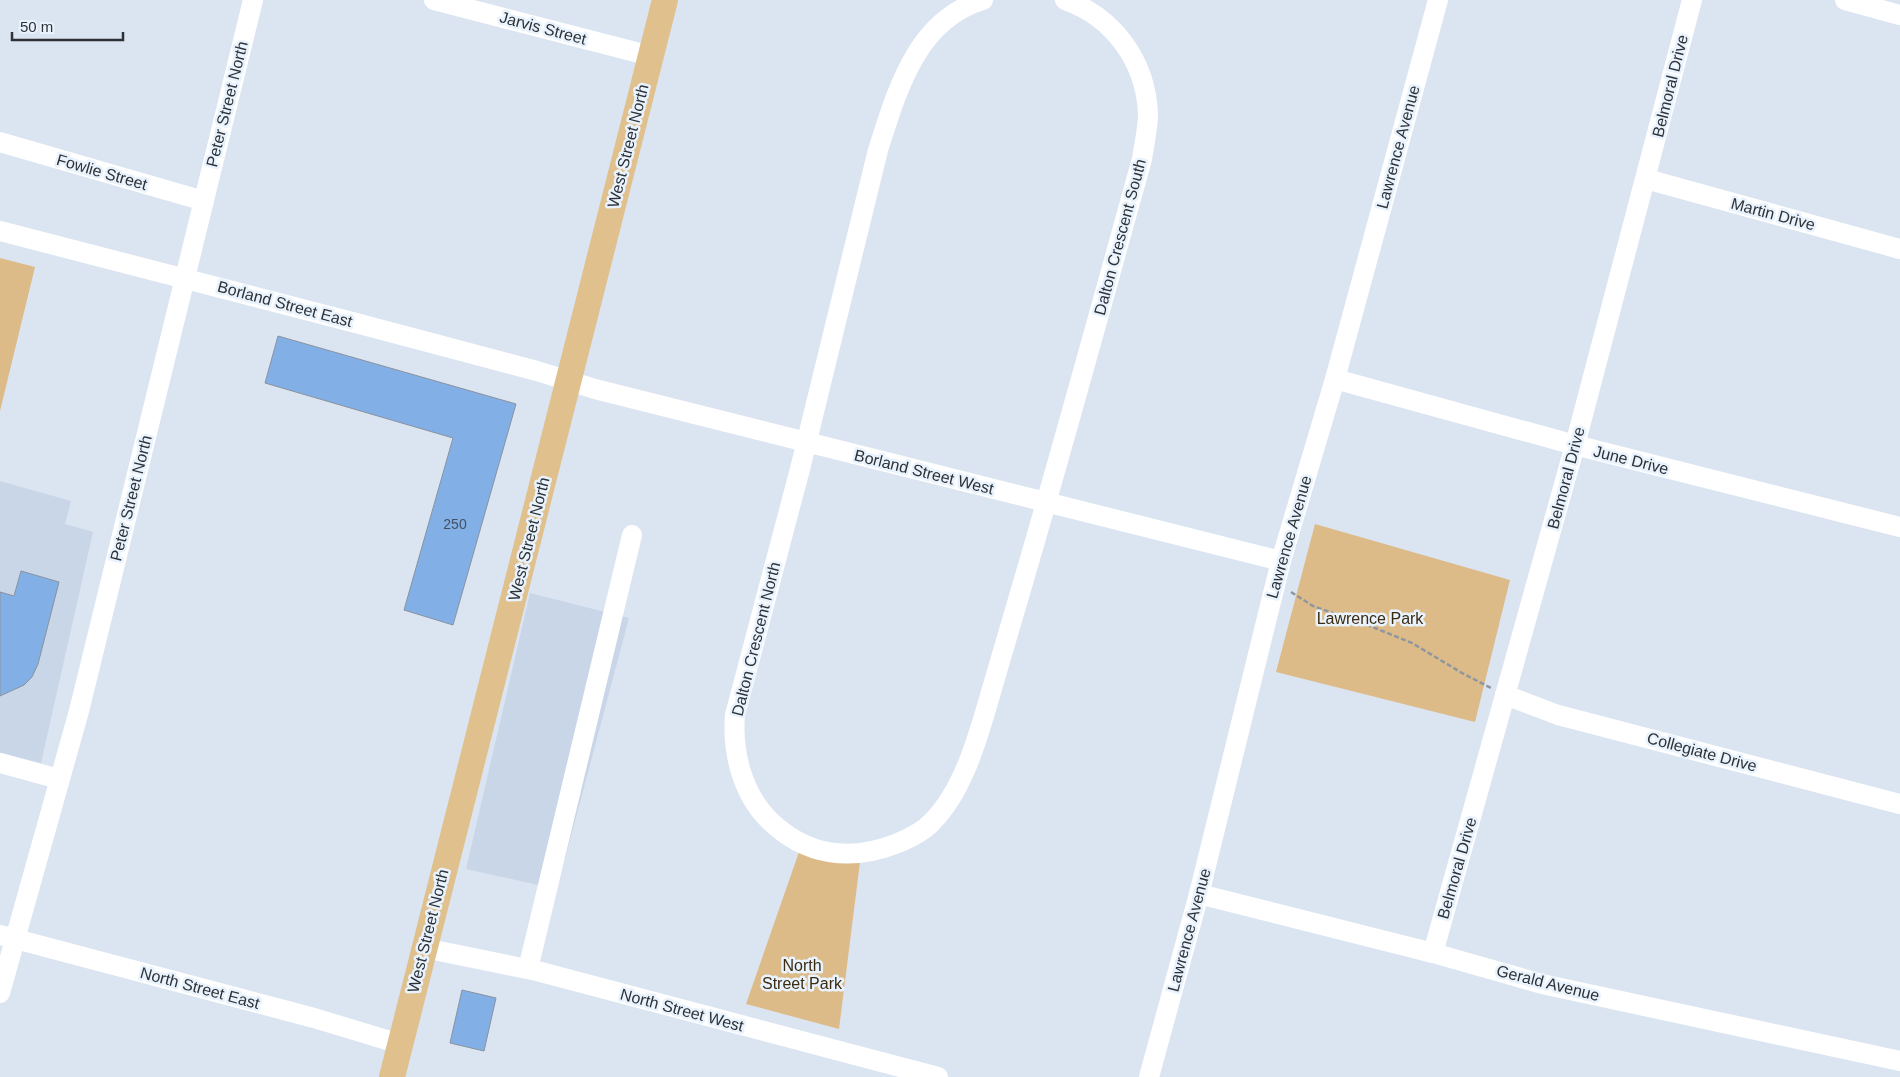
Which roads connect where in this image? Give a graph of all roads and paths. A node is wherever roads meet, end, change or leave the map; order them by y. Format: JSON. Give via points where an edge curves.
{"nodes":[{"id":1,"x":253,"y":0,"type":"edge"},
{"id":2,"x":434,"y":0,"type":"edge"},
{"id":3,"x":665,"y":0,"type":"edge"},
{"id":4,"x":984,"y":0,"type":"edge"},
{"id":5,"x":1065,"y":0,"type":"edge"},
{"id":6,"x":1438,"y":0,"type":"edge"},
{"id":7,"x":1692,"y":0,"type":"edge"},
{"id":8,"x":1845,"y":0,"type":"edge"},
{"id":9,"x":1900,"y":15,"type":"edge"},
{"id":10,"x":651,"y":56,"type":"junction"},
{"id":11,"x":0,"y":142,"type":"edge"},
{"id":12,"x":1646,"y":179,"type":"junction"},
{"id":13,"x":204,"y":200,"type":"junction"},
{"id":14,"x":0,"y":231,"type":"edge"},
{"id":15,"x":1900,"y":249,"type":"edge"},
{"id":16,"x":185,"y":279,"type":"junction"},
{"id":17,"x":1335,"y":379,"type":"junction"},
{"id":18,"x":568,"y":381,"type":"junction"},
{"id":19,"x":806,"y":442,"type":"junction"},
{"id":20,"x":1575,"y":446,"type":"junction"},
{"id":21,"x":1047,"y":503,"type":"junction"},
{"id":22,"x":1900,"y":527,"type":"edge"},
{"id":23,"x":632,"y":535,"type":"dead end"},
{"id":24,"x":1281,"y":561,"type":"junction"},
{"id":25,"x":1275,"y":582,"type":"junction"},
{"id":26,"x":1505,"y":695,"type":"junction"},
{"id":27,"x":0,"y":763,"type":"edge"},
{"id":28,"x":59,"y":779,"type":"junction"},
{"id":29,"x":1900,"y":804,"type":"edge"},
{"id":30,"x":1199,"y":894,"type":"junction"},
{"id":31,"x":7,"y":937,"type":"edge"},
{"id":32,"x":424,"y":948,"type":"junction"},
{"id":33,"x":1433,"y":953,"type":"junction"},
{"id":34,"x":528,"y":969,"type":"junction"},
{"id":35,"x":0,"y":993,"type":"edge"},
{"id":36,"x":400,"y":1044,"type":"junction"},
{"id":37,"x":1900,"y":1061,"type":"edge"},
{"id":38,"x":392,"y":1077,"type":"edge"},
{"id":39,"x":938,"y":1077,"type":"edge"},
{"id":40,"x":1149,"y":1077,"type":"edge"}],
"edges":[{"from":1,"to":13,"type":"street","name":"Peter Street North"},
{"from":2,"to":10,"type":"street","name":"Jarvis Street"},
{"from":3,"to":10,"type":"main road","name":"West Street North"},
{"from":4,"to":19,"type":"street","via":[[957,12],[936,28],[919,48],[903,77],[878,150]]},
{"from":5,"to":21,"type":"street","name":"Dalton Crescent South","via":[[1098,16],[1135,58],[1148,114],[1142,160]]},
{"from":6,"to":17,"type":"street","name":"Lawrence Avenue"},
{"from":7,"to":12,"type":"street","name":"Belmoral Drive"},
{"from":8,"to":9,"type":"street"},
{"from":10,"to":18,"type":"main road","name":"West Street North"},
{"from":11,"to":13,"type":"street","name":"Fowlie Street"},
{"from":12,"to":15,"type":"street","name":"Martin Drive"},
{"from":12,"to":20,"type":"street","name":"Belmoral Drive"},
{"from":13,"to":16,"type":"street","name":"Peter Street North"},
{"from":14,"to":16,"type":"street","name":"Borland Street East"},
{"from":16,"to":18,"type":"street","name":"Borland Street East"},
{"from":16,"to":28,"type":"street","name":"Peter Street North","via":[[79,711]]},
{"from":17,"to":20,"type":"street","name":"June Drive"},
{"from":17,"to":24,"type":"street","name":"Lawrence Avenue"},
{"from":18,"to":19,"type":"street","name":"Borland Street West"},
{"from":18,"to":32,"type":"main road","name":"West Street North"},
{"from":19,"to":21,"type":"street","name":"Borland Street West"},
{"from":19,"to":21,"type":"street","name":"Dalton Crescent North","via":[[741,687],[734,735],[744,781],[767,818],[801,844],[820,850],[841,855],[890,846],[922,831],[947,803],[964,772],[980,731]]},
{"from":20,"to":22,"type":"street","name":"June Drive"},
{"from":20,"to":26,"type":"street","name":"Belmoral Drive"},
{"from":21,"to":24,"type":"street","name":"Borland Street West"},
{"from":23,"to":34,"type":"street"},
{"from":24,"to":25,"type":"street","name":"Lawrence Avenue"},
{"from":25,"to":26,"type":"path","via":[[1312,606],[1412,643],[1462,674]]},
{"from":25,"to":30,"type":"street","name":"Lawrence Avenue"},
{"from":26,"to":29,"type":"street","name":"Collegiate Drive","via":[[1558,715]]},
{"from":26,"to":33,"type":"street","name":"Belmoral Drive"},
{"from":27,"to":28,"type":"street"},
{"from":28,"to":31,"type":"street","name":"Peter Street North"},
{"from":30,"to":33,"type":"street","name":"Gerald Avenue"},
{"from":30,"to":40,"type":"street","name":"Lawrence Avenue"},
{"from":31,"to":35,"type":"street","name":"Peter Street North"},
{"from":31,"to":36,"type":"street","name":"North Street East"},
{"from":32,"to":34,"type":"street","name":"North Street West"},
{"from":32,"to":36,"type":"main road","name":"West Street North"},
{"from":33,"to":37,"type":"street","name":"Gerald Avenue","via":[[1542,984]]},
{"from":34,"to":39,"type":"street","name":"North Street West"},
{"from":36,"to":38,"type":"main road","name":"West Street North"}]}
